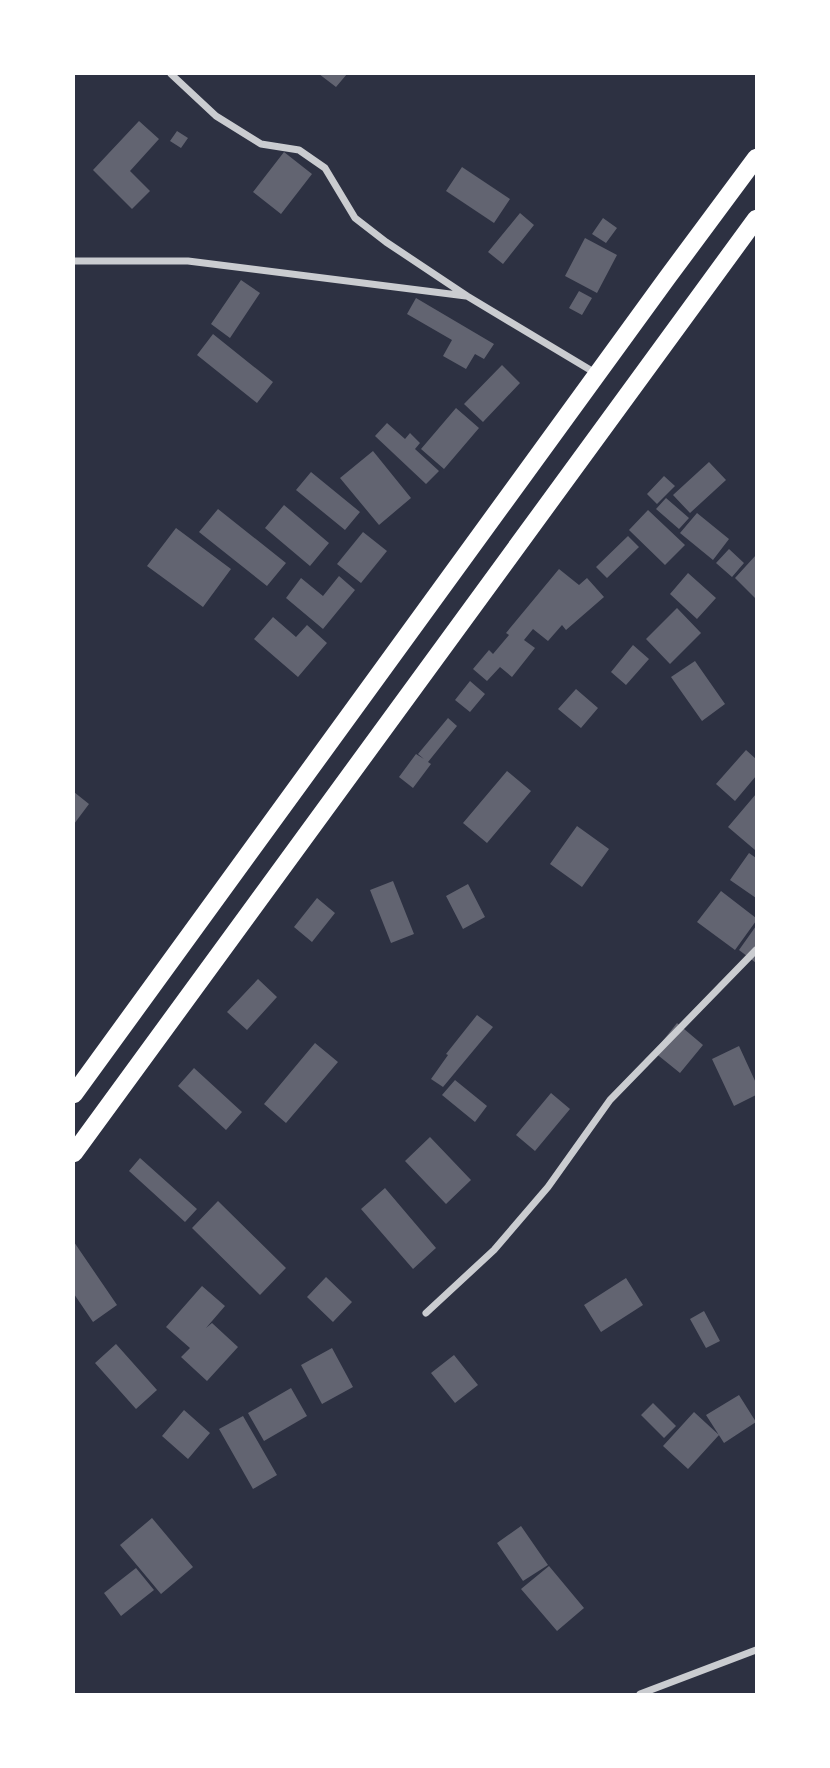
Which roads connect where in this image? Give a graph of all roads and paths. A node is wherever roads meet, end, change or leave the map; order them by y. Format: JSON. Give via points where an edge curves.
{"nodes":[{"id":1,"x":171,"y":74,"type":"edge"},
{"id":2,"x":757,"y":158,"type":"edge"},
{"id":3,"x":757,"y":219,"type":"edge"},
{"id":4,"x":74,"y":261,"type":"edge"},
{"id":5,"x":467,"y":296,"type":"junction"},
{"id":6,"x":597,"y":374,"type":"junction"},
{"id":7,"x":757,"y":950,"type":"edge"},
{"id":8,"x":74,"y":1094,"type":"edge"},
{"id":9,"x":74,"y":1153,"type":"edge"},
{"id":10,"x":426,"y":1313,"type":"dead end"},
{"id":11,"x":757,"y":1650,"type":"edge"},
{"id":12,"x":640,"y":1695,"type":"edge"}],
"edges":[{"from":1,"to":5,"type":"street","via":[[216,116],[261,144],[299,150],[325,168],[355,218]]},
{"from":2,"to":6,"type":"main road"},
{"from":3,"to":9,"type":"main road"},
{"from":4,"to":5,"type":"street","via":[[188,261]]},
{"from":5,"to":6,"type":"street"},
{"from":6,"to":8,"type":"main road"},
{"from":7,"to":10,"type":"street","via":[[610,1100],[548,1187],[494,1250]]},
{"from":11,"to":12,"type":"street"}]}
